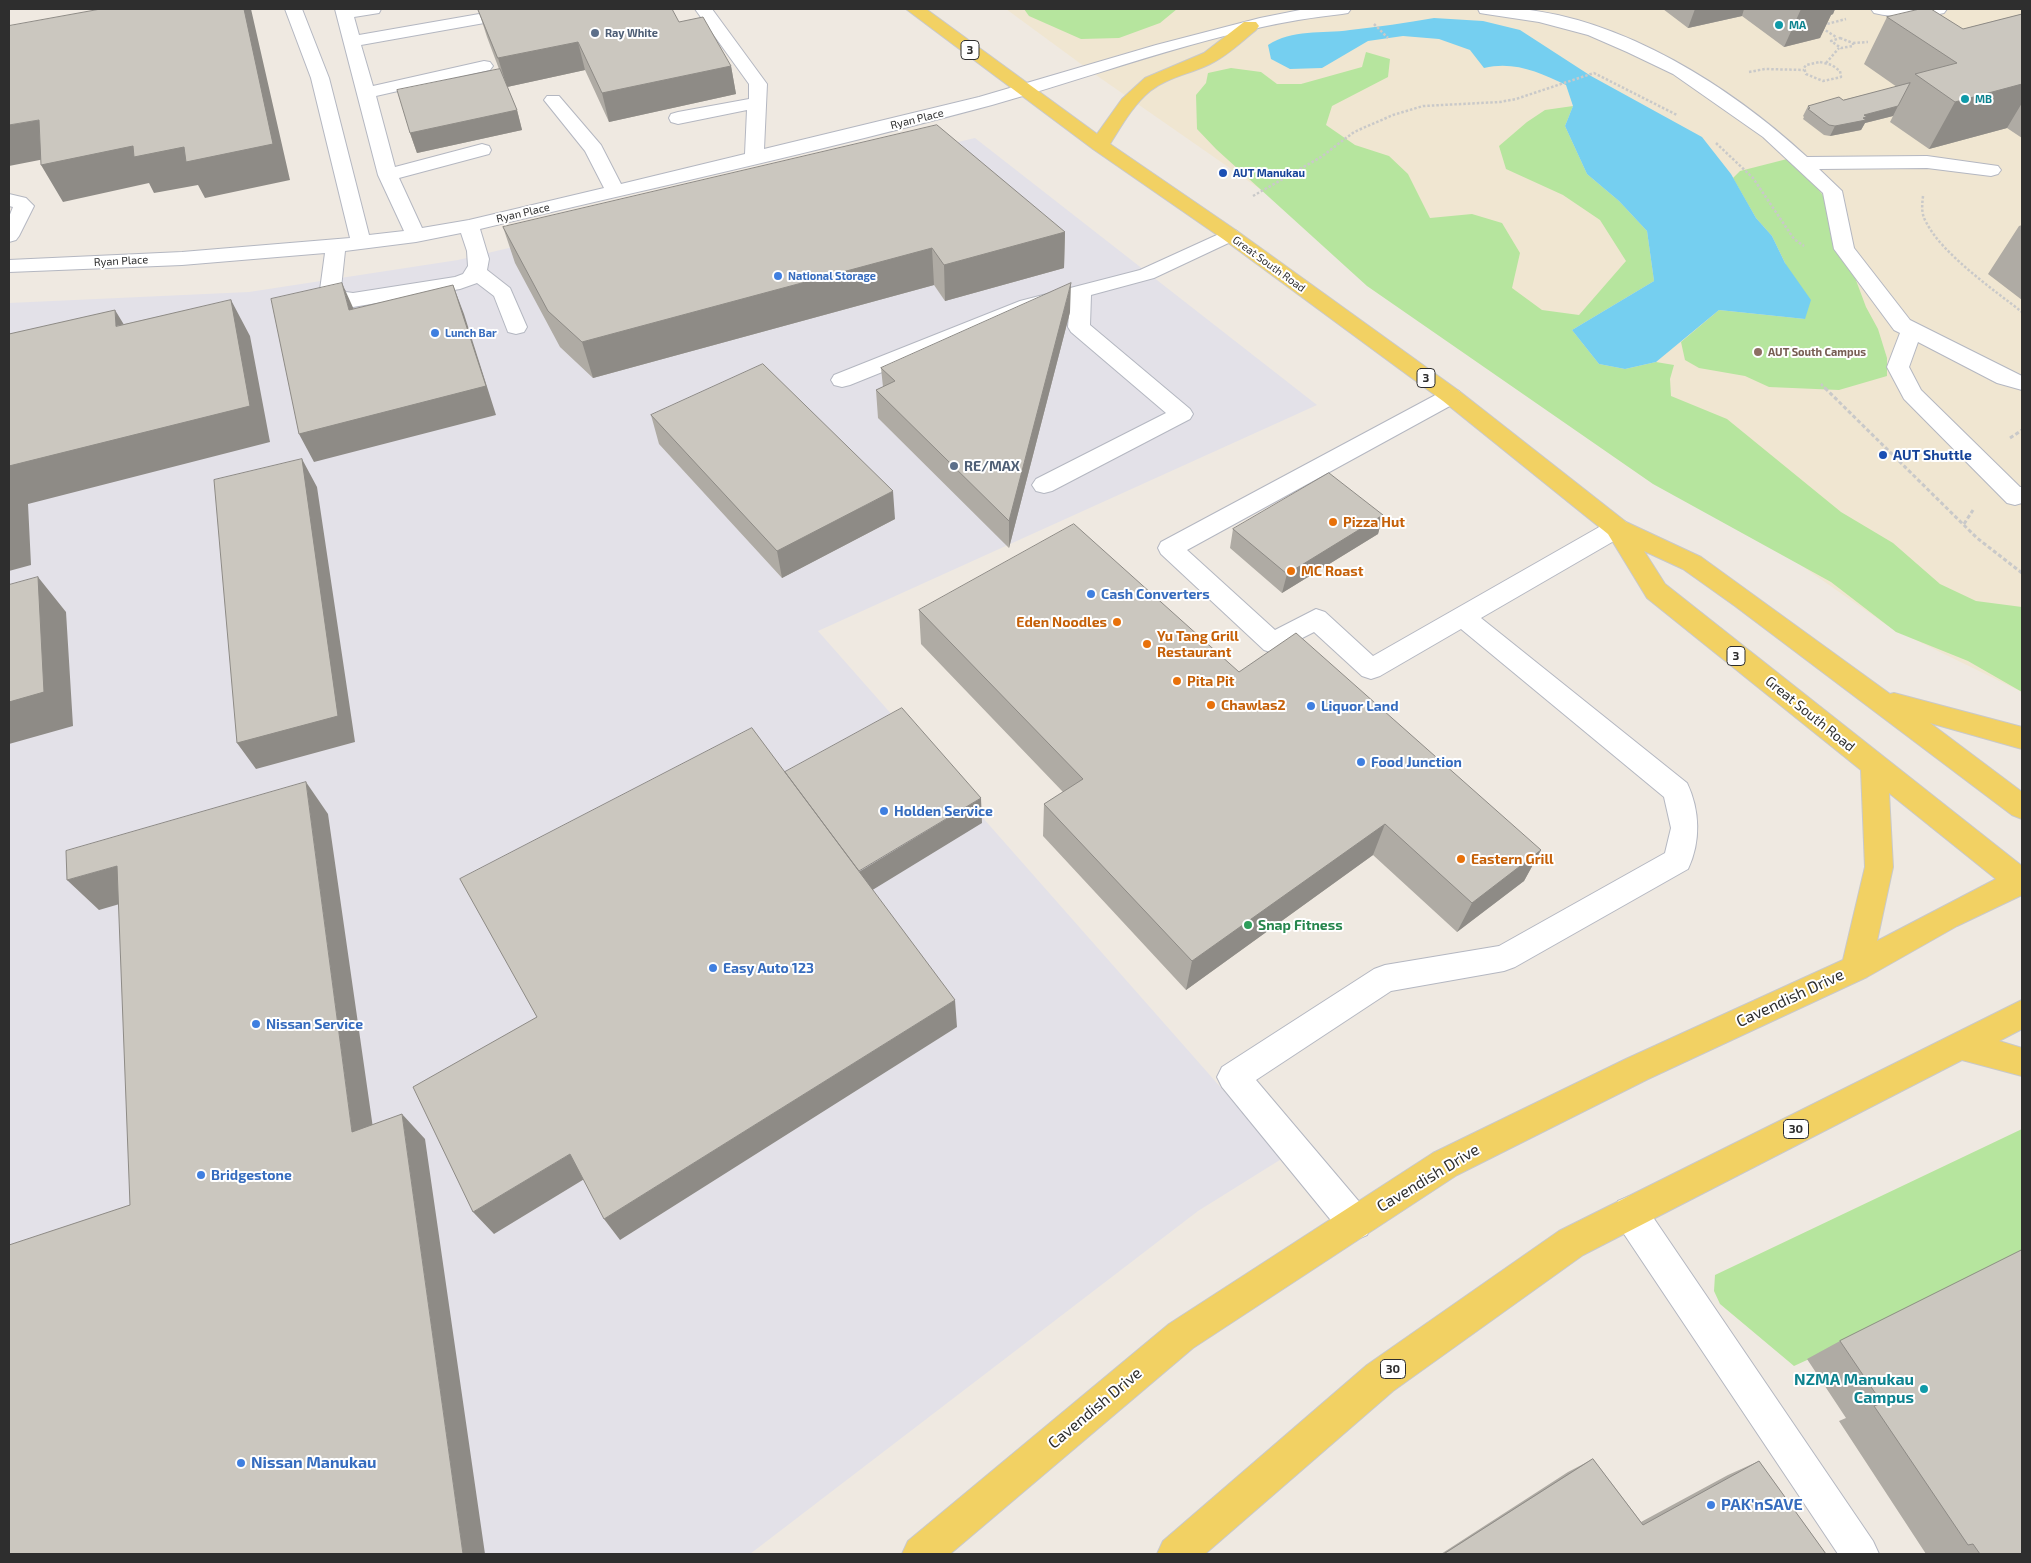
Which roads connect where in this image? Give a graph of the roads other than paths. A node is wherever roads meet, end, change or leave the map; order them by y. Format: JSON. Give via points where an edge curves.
{"nodes":[{"id":1,"x":293,"y":9,"type":"edge"},
{"id":2,"x":374,"y":9,"type":"edge"},
{"id":3,"x":504,"y":9,"type":"edge"},
{"id":4,"x":703,"y":9,"type":"edge"},
{"id":5,"x":915,"y":9,"type":"edge"},
{"id":6,"x":1342,"y":9,"type":"edge"},
{"id":7,"x":1486,"y":9,"type":"edge"},
{"id":8,"x":1880,"y":9,"type":"edge"},
{"id":9,"x":1938,"y":9,"type":"edge"},
{"id":10,"x":343,"y":12,"type":"edge"},
{"id":11,"x":1541,"y":13,"type":"edge"},
{"id":12,"x":1250,"y":26,"type":"junction"},
{"id":13,"x":353,"y":41,"type":"junction"},
{"id":14,"x":484,"y":66,"type":"dead end"},
{"id":15,"x":1026,"y":91,"type":"junction"},
{"id":16,"x":366,"y":93,"type":"junction"},
{"id":17,"x":553,"y":100,"type":"dead end"},
{"id":18,"x":757,"y":103,"type":"junction"},
{"id":19,"x":678,"y":118,"type":"dead end"},
{"id":20,"x":1100,"y":145,"type":"junction"},
{"id":21,"x":482,"y":150,"type":"dead end"},
{"id":22,"x":755,"y":158,"type":"junction"},
{"id":23,"x":1802,"y":163,"type":"junction"},
{"id":24,"x":1991,"y":170,"type":"dead end"},
{"id":25,"x":388,"y":175,"type":"junction"},
{"id":26,"x":615,"y":191,"type":"junction"},
{"id":27,"x":9,"y":200,"type":"edge"},
{"id":28,"x":469,"y":226,"type":"junction"},
{"id":29,"x":1230,"y":235,"type":"junction"},
{"id":30,"x":9,"y":236,"type":"edge"},
{"id":31,"x":416,"y":236,"type":"junction"},
{"id":32,"x":361,"y":242,"type":"junction"},
{"id":33,"x":336,"y":245,"type":"junction"},
{"id":34,"x":9,"y":266,"type":"edge"},
{"id":35,"x":478,"y":273,"type":"junction"},
{"id":36,"x":1081,"y":292,"type":"junction"},
{"id":37,"x":516,"y":327,"type":"dead end"},
{"id":38,"x":1912,"y":330,"type":"junction"},
{"id":39,"x":842,"y":380,"type":"dead end"},
{"id":40,"x":2022,"y":383,"type":"edge"},
{"id":41,"x":1451,"y":396,"type":"junction"},
{"id":42,"x":1044,"y":485,"type":"dead end"},
{"id":43,"x":2022,"y":494,"type":"edge"},
{"id":44,"x":1617,"y":528,"type":"junction"},
{"id":45,"x":1463,"y":617,"type":"junction"},
{"id":46,"x":1881,"y":699,"type":"junction"},
{"id":47,"x":2022,"y":738,"type":"edge"},
{"id":48,"x":1874,"y":766,"type":"junction"},
{"id":49,"x":2022,"y":806,"type":"edge"},
{"id":50,"x":2022,"y":881,"type":"edge"},
{"id":51,"x":1856,"y":968,"type":"junction"},
{"id":52,"x":2022,"y":1014,"type":"edge"},
{"id":53,"x":1962,"y":1046,"type":"junction"},
{"id":54,"x":2022,"y":1062,"type":"edge"},
{"id":55,"x":1630,"y":1213,"type":"junction"},
{"id":56,"x":1356,"y":1223,"type":"junction"},
{"id":57,"x":921,"y":1554,"type":"edge"},
{"id":58,"x":1176,"y":1554,"type":"edge"},
{"id":59,"x":1860,"y":1554,"type":"edge"}],
"edges":[{"from":1,"to":32,"type":"street","via":[[320,78]]},
{"from":2,"to":10,"type":"street"},
{"from":3,"to":13,"type":"street","via":[[490,17]]},
{"from":4,"to":18,"type":"street","via":[[758,84]]},
{"from":5,"to":15,"type":"main road","name":"Great South Road","number":"3"},
{"from":6,"to":12,"type":"street","name":"Ryan Place"},
{"from":7,"to":11,"type":"street"},
{"from":8,"to":9,"type":"street","via":[[1904,12]]},
{"from":10,"to":13,"type":"street"},
{"from":11,"to":23,"type":"street","via":[[1594,31],[1679,70],[1770,133]]},
{"from":12,"to":15,"type":"street","name":"Ryan Place"},
{"from":12,"to":20,"type":"main road","via":[[1203,61],[1150,83],[1125,107]]},
{"from":13,"to":16,"type":"street"},
{"from":14,"to":16,"type":"street"},
{"from":15,"to":20,"type":"main road","name":"Great South Road","number":"3"},
{"from":15,"to":22,"type":"street","name":"Ryan Place"},
{"from":16,"to":25,"type":"street"},
{"from":17,"to":26,"type":"street","via":[[594,149]]},
{"from":18,"to":19,"type":"street"},
{"from":18,"to":22,"type":"street"},
{"from":20,"to":29,"type":"main road","name":"Great South Road","number":"3"},
{"from":21,"to":25,"type":"street"},
{"from":22,"to":26,"type":"street","name":"Ryan Place"},
{"from":23,"to":24,"type":"street","via":[[1927,162]]},
{"from":23,"to":38,"type":"street","via":[[1832,190],[1844,249],[1902,325]]},
{"from":25,"to":31,"type":"street"},
{"from":26,"to":28,"type":"street","name":"Ryan Place"},
{"from":27,"to":30,"type":"street","via":[[24,206]]},
{"from":28,"to":31,"type":"street","name":"Ryan Place"},
{"from":28,"to":35,"type":"street","via":[[478,258]]},
{"from":29,"to":36,"type":"street","via":[[1148,274]]},
{"from":29,"to":41,"type":"main road","name":"Great South Road","number":"3"},
{"from":31,"to":32,"type":"street","name":"Ryan Place"},
{"from":32,"to":33,"type":"street","name":"Ryan Place"},
{"from":33,"to":34,"type":"street","name":"Ryan Place","via":[[250,254]]},
{"from":33,"to":35,"type":"street","via":[[330,290],[340,298],[353,300],[460,282]]},
{"from":35,"to":37,"type":"street","via":[[503,293]]},
{"from":36,"to":39,"type":"street","via":[[1027,306]]},
{"from":36,"to":42,"type":"street","via":[[1079,327],[1182,414]]},
{"from":38,"to":40,"type":"street","via":[[2005,378]]},
{"from":38,"to":43,"type":"street","via":[[1898,368],[1912,394],[2016,496]]},
{"from":41,"to":44,"type":"main road","name":"Great South Road","number":"3"},
{"from":41,"to":45,"type":"street","via":[[1170,548],[1273,644],[1316,619],[1371,669]]},
{"from":44,"to":45,"type":"street"},
{"from":44,"to":46,"type":"main road","name":"Great South Road","number":"3","via":[[1692,563]]},
{"from":44,"to":48,"type":"main road","name":"Great South Road","number":"3","via":[[1656,591]]},
{"from":45,"to":56,"type":"street","via":[[1678,791],[1685,828],[1678,860],[1504,958],[1385,979],[1233,1076]]},
{"from":46,"to":47,"type":"main road"},
{"from":46,"to":49,"type":"main road","name":"Great South Road","number":"3"},
{"from":48,"to":50,"type":"main road","name":"Great South Road","number":"3"},
{"from":48,"to":51,"type":"main road","via":[[1880,866]]},
{"from":50,"to":51,"type":"main road","name":"Cavendish Drive","via":[[1947,917]]},
{"from":51,"to":56,"type":"main road","name":"Cavendish Drive","via":[[1637,1069],[1445,1164]]},
{"from":52,"to":53,"type":"main road","number":"30"},
{"from":53,"to":54,"type":"main road"},
{"from":53,"to":55,"type":"main road","number":"30"},
{"from":55,"to":58,"type":"main road","number":"30","via":[[1571,1244],[1380,1378]]},
{"from":55,"to":59,"type":"street"},
{"from":56,"to":57,"type":"main road","name":"Cavendish Drive","via":[[1180,1336]]}]}
